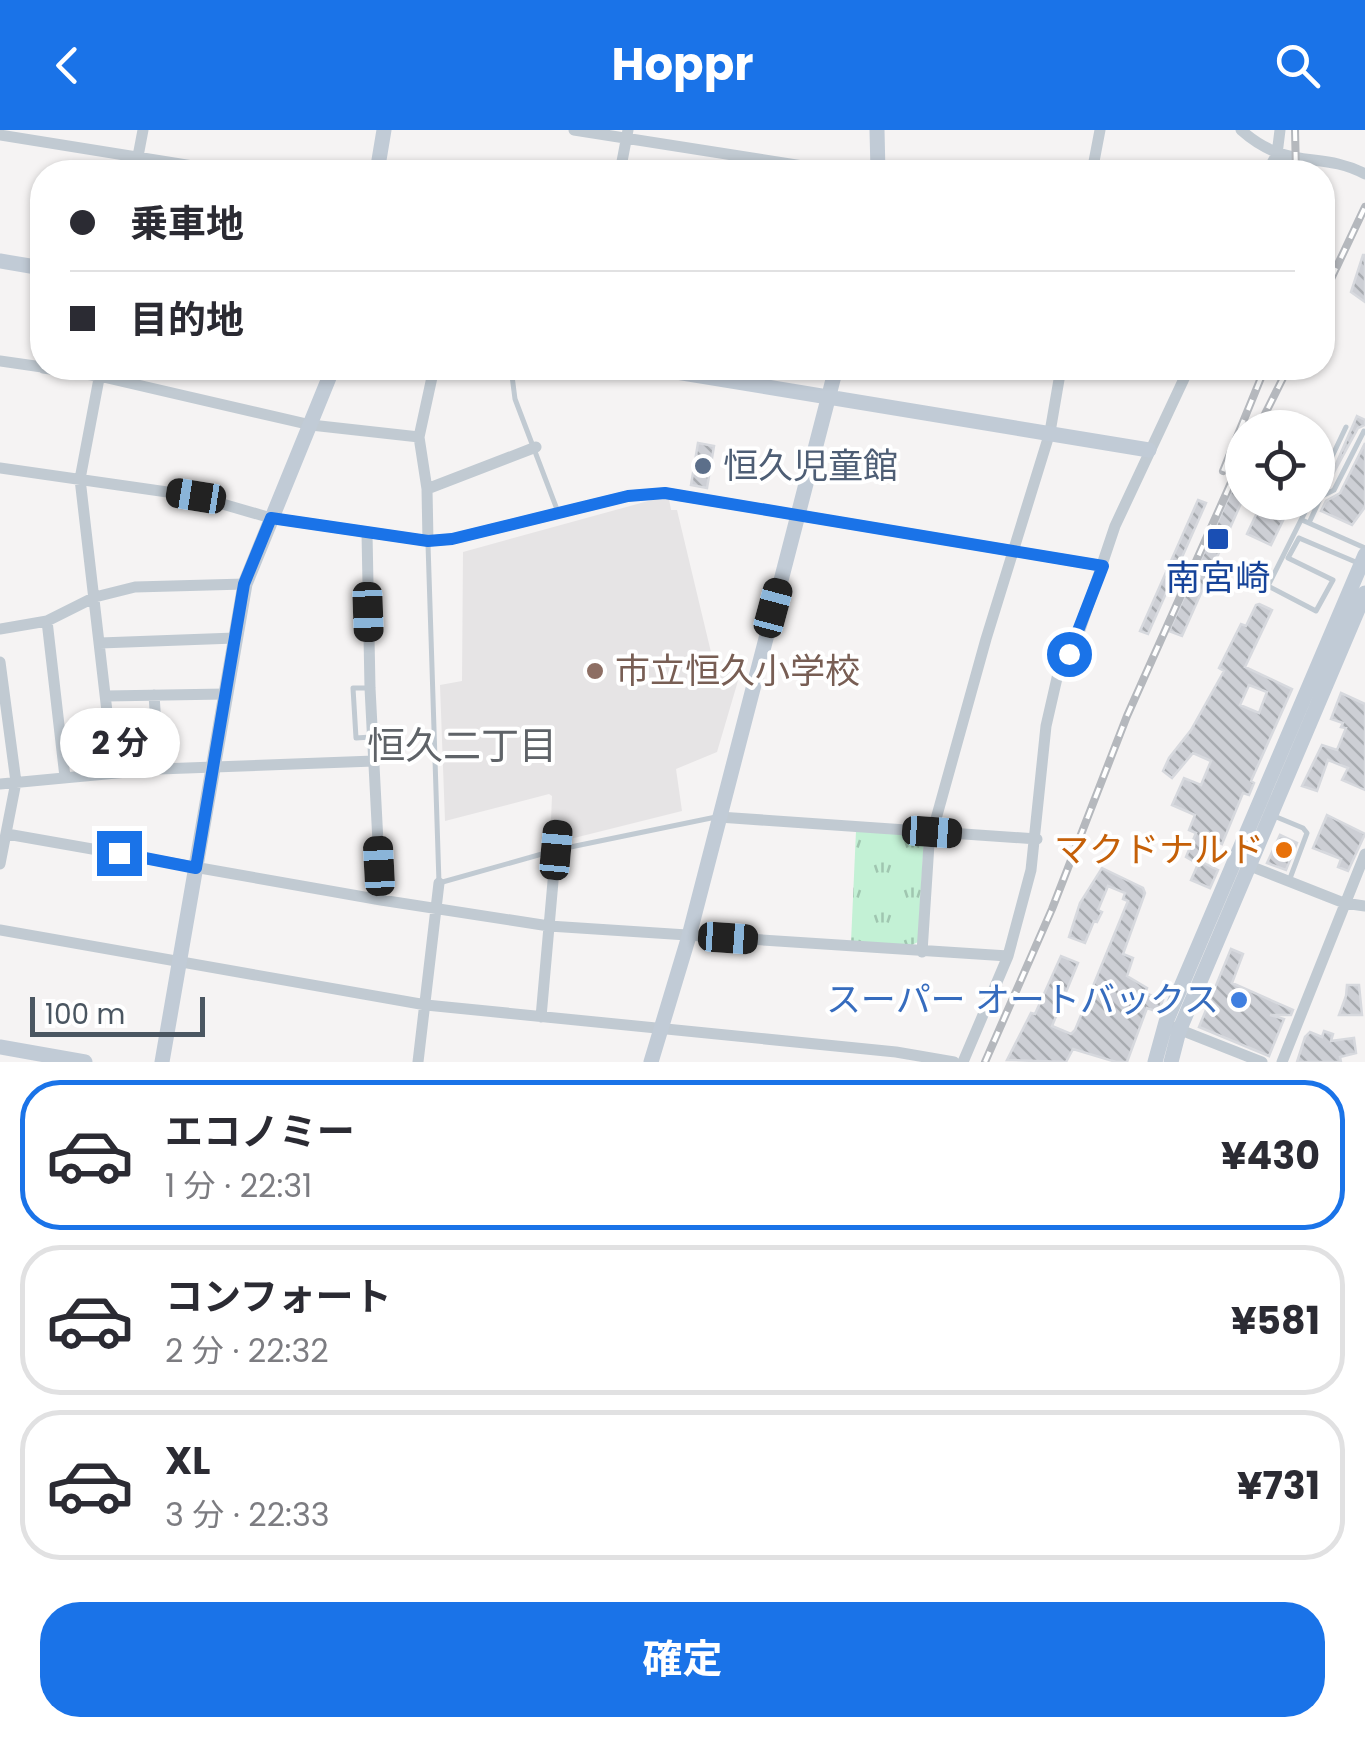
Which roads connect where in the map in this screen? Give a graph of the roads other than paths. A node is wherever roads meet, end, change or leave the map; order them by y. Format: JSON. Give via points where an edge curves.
{"nodes":[{"id":1,"x":142,"y":130,"type":"edge"},
{"id":2,"x":384,"y":130,"type":"edge"},
{"id":3,"x":574,"y":130,"type":"edge"},
{"id":4,"x":877,"y":130,"type":"edge"},
{"id":5,"x":1100,"y":130,"type":"edge"},
{"id":6,"x":1241,"y":130,"type":"edge"},
{"id":7,"x":1280,"y":130,"type":"edge"},
{"id":8,"x":627,"y":134,"type":"edge"},
{"id":9,"x":0,"y":135,"type":"edge"},
{"id":10,"x":1277,"y":154,"type":"junction"},
{"id":11,"x":138,"y":158,"type":"junction"},
{"id":12,"x":151,"y":160,"type":"edge"},
{"id":13,"x":380,"y":160,"type":"edge"},
{"id":14,"x":622,"y":160,"type":"edge"},
{"id":15,"x":773,"y":160,"type":"edge"},
{"id":16,"x":878,"y":160,"type":"edge"},
{"id":17,"x":1094,"y":160,"type":"edge"},
{"id":18,"x":1274,"y":160,"type":"edge"},
{"id":19,"x":1313,"y":160,"type":"edge"},
{"id":20,"x":1335,"y":164,"type":"edge"},
{"id":21,"x":1365,"y":174,"type":"edge"},
{"id":22,"x":0,"y":261,"type":"edge"},
{"id":23,"x":30,"y":266,"type":"edge"},
{"id":24,"x":0,"y":361,"type":"edge"},
{"id":25,"x":30,"y":366,"type":"edge"},
{"id":26,"x":99,"y":380,"type":"edge"},
{"id":27,"x":132,"y":380,"type":"edge"},
{"id":28,"x":329,"y":380,"type":"edge"},
{"id":29,"x":432,"y":380,"type":"edge"},
{"id":30,"x":513,"y":380,"type":"edge"},
{"id":31,"x":727,"y":380,"type":"edge"},
{"id":32,"x":833,"y":380,"type":"edge"},
{"id":33,"x":1059,"y":380,"type":"edge"},
{"id":34,"x":1183,"y":380,"type":"edge"},
{"id":35,"x":828,"y":396,"type":"junction"},
{"id":36,"x":312,"y":425,"type":"junction"},
{"id":37,"x":1346,"y":427,"type":"dead end"},
{"id":38,"x":1364,"y":430,"type":"edge"},
{"id":39,"x":1050,"y":432,"type":"junction"},
{"id":40,"x":420,"y":437,"type":"junction"},
{"id":41,"x":536,"y":448,"type":"junction"},
{"id":42,"x":1148,"y":450,"type":"junction"},
{"id":43,"x":1335,"y":450,"type":"edge"},
{"id":44,"x":0,"y":468,"type":"edge"},
{"id":45,"x":80,"y":479,"type":"junction"},
{"id":46,"x":427,"y":488,"type":"junction"},
{"id":47,"x":1335,"y":488,"type":"edge"},
{"id":48,"x":558,"y":512,"type":"junction"},
{"id":49,"x":798,"y":516,"type":"junction"},
{"id":50,"x":271,"y":518,"type":"junction"},
{"id":51,"x":1305,"y":521,"type":"joint"},
{"id":52,"x":367,"y":532,"type":"junction"},
{"id":53,"x":1296,"y":536,"type":"junction"},
{"id":54,"x":428,"y":541,"type":"junction"},
{"id":55,"x":1014,"y":550,"type":"junction"},
{"id":56,"x":1364,"y":559,"type":"edge"},
{"id":57,"x":1103,"y":566,"type":"junction"},
{"id":58,"x":244,"y":584,"type":"junction"},
{"id":59,"x":1365,"y":593,"type":"edge"},
{"id":60,"x":95,"y":596,"type":"junction"},
{"id":61,"x":47,"y":621,"type":"junction"},
{"id":62,"x":0,"y":630,"type":"edge"},
{"id":63,"x":235,"y":638,"type":"junction"},
{"id":64,"x":100,"y":642,"type":"junction"},
{"id":65,"x":0,"y":662,"type":"edge"},
{"id":66,"x":225,"y":694,"type":"junction"},
{"id":67,"x":154,"y":695,"type":"junction"},
{"id":68,"x":106,"y":696,"type":"junction"},
{"id":69,"x":374,"y":761,"type":"junction"},
{"id":70,"x":214,"y":765,"type":"junction"},
{"id":71,"x":159,"y":768,"type":"junction"},
{"id":72,"x":114,"y":772,"type":"junction"},
{"id":73,"x":65,"y":777,"type":"junction"},
{"id":74,"x":16,"y":782,"type":"junction"},
{"id":75,"x":0,"y":784,"type":"edge"},
{"id":76,"x":1272,"y":815,"type":"junction"},
{"id":77,"x":719,"y":817,"type":"junction"},
{"id":78,"x":558,"y":825,"type":"dead end"},
{"id":79,"x":932,"y":832,"type":"junction"},
{"id":80,"x":7,"y":834,"type":"junction"},
{"id":81,"x":1037,"y":839,"type":"junction"},
{"id":82,"x":556,"y":850,"type":"junction"},
{"id":83,"x":1365,"y":854,"type":"edge"},
{"id":84,"x":0,"y":864,"type":"edge"},
{"id":85,"x":1243,"y":864,"type":"junction"},
{"id":86,"x":196,"y":868,"type":"junction"},
{"id":87,"x":1289,"y":882,"type":"junction"},
{"id":88,"x":439,"y":883,"type":"junction"},
{"id":89,"x":381,"y":900,"type":"junction"},
{"id":90,"x":1344,"y":902,"type":"junction"},
{"id":91,"x":1365,"y":906,"type":"edge"},
{"id":92,"x":439,"y":908,"type":"junction"},
{"id":93,"x":548,"y":926,"type":"junction"},
{"id":94,"x":0,"y":930,"type":"edge"},
{"id":95,"x":689,"y":936,"type":"junction"},
{"id":96,"x":922,"y":952,"type":"junction"},
{"id":97,"x":1008,"y":956,"type":"junction"},
{"id":98,"x":180,"y":962,"type":"junction"},
{"id":99,"x":426,"y":1005,"type":"junction"},
{"id":100,"x":541,"y":1017,"type":"junction"},
{"id":101,"x":1172,"y":1027,"type":"junction"},
{"id":102,"x":660,"y":1028,"type":"junction"},
{"id":103,"x":0,"y":1046,"type":"edge"},
{"id":104,"x":59,"y":1060,"type":"edge"},
{"id":105,"x":85,"y":1062,"type":"edge"},
{"id":106,"x":162,"y":1062,"type":"edge"},
{"id":107,"x":418,"y":1062,"type":"edge"},
{"id":108,"x":651,"y":1062,"type":"edge"},
{"id":109,"x":954,"y":1062,"type":"edge"},
{"id":110,"x":964,"y":1062,"type":"edge"},
{"id":111,"x":1155,"y":1062,"type":"edge"},
{"id":112,"x":1172,"y":1062,"type":"edge"},
{"id":113,"x":1262,"y":1062,"type":"edge"},
{"id":114,"x":1282,"y":1062,"type":"edge"}],
"edges":[{"from":1,"to":11,"type":"street"},
{"from":2,"to":13,"type":"street"},
{"from":3,"to":8,"type":"street"},
{"from":4,"to":16,"type":"street"},
{"from":5,"to":17,"type":"street"},
{"from":6,"to":10,"type":"street"},
{"from":7,"to":10,"type":"street"},
{"from":8,"to":14,"type":"street"},
{"from":8,"to":15,"type":"street"},
{"from":9,"to":11,"type":"street"},
{"from":10,"to":18,"type":"street"},
{"from":10,"to":19,"type":"street"},
{"from":11,"to":12,"type":"street"},
{"from":20,"to":21,"type":"street"},
{"from":22,"to":23,"type":"street"},
{"from":24,"to":25,"type":"street"},
{"from":26,"to":45,"type":"street"},
{"from":27,"to":36,"type":"street"},
{"from":28,"to":36,"type":"street"},
{"from":29,"to":40,"type":"street"},
{"from":30,"to":41,"type":"lane"},
{"from":31,"to":35,"type":"street"},
{"from":32,"to":35,"type":"street"},
{"from":33,"to":39,"type":"street"},
{"from":34,"to":42,"type":"street"},
{"from":35,"to":39,"type":"street"},
{"from":35,"to":49,"type":"street"},
{"from":36,"to":40,"type":"street"},
{"from":36,"to":50,"type":"street"},
{"from":37,"to":43,"type":"lane"},
{"from":38,"to":47,"type":"lane"},
{"from":39,"to":42,"type":"street"},
{"from":39,"to":55,"type":"street"},
{"from":40,"to":46,"type":"street"},
{"from":41,"to":46,"type":"street"},
{"from":41,"to":48,"type":"lane"},
{"from":42,"to":57,"type":"street"},
{"from":44,"to":45,"type":"street"},
{"from":45,"to":50,"type":"street","via":[[196,496]]},
{"from":45,"to":60,"type":"street"},
{"from":46,"to":54,"type":"street"},
{"from":48,"to":49,"type":"street","via":[[665,493]]},
{"from":48,"to":54,"type":"street"},
{"from":49,"to":55,"type":"street"},
{"from":49,"to":77,"type":"street"},
{"from":50,"to":52,"type":"street"},
{"from":50,"to":58,"type":"street"},
{"from":51,"to":53,"type":"lane"},
{"from":51,"to":56,"type":"lane"},
{"from":52,"to":54,"type":"street"},
{"from":52,"to":69,"type":"street"},
{"from":53,"to":53,"type":"lane","via":[[1288,558],[1333,580],[1316,611],[1268,586]]},
{"from":53,"to":56,"type":"lane"},
{"from":54,"to":88,"type":"lane"},
{"from":55,"to":57,"type":"street"},
{"from":55,"to":79,"type":"street"},
{"from":56,"to":85,"type":"street"},
{"from":57,"to":81,"type":"street","via":[[1057,678]]},
{"from":58,"to":60,"type":"street","via":[[159,584]]},
{"from":58,"to":63,"type":"street"},
{"from":59,"to":76,"type":"street"},
{"from":60,"to":61,"type":"street"},
{"from":60,"to":64,"type":"street"},
{"from":61,"to":62,"type":"street"},
{"from":61,"to":73,"type":"street"},
{"from":63,"to":64,"type":"street"},
{"from":63,"to":66,"type":"street"},
{"from":64,"to":68,"type":"street"},
{"from":65,"to":74,"type":"street"},
{"from":66,"to":67,"type":"street"},
{"from":66,"to":70,"type":"street"},
{"from":67,"to":68,"type":"street"},
{"from":67,"to":71,"type":"street"},
{"from":68,"to":72,"type":"street"},
{"from":69,"to":70,"type":"street"},
{"from":69,"to":89,"type":"street"},
{"from":70,"to":71,"type":"street"},
{"from":70,"to":86,"type":"street"},
{"from":71,"to":72,"type":"street"},
{"from":72,"to":73,"type":"street"},
{"from":73,"to":74,"type":"street"},
{"from":74,"to":75,"type":"street"},
{"from":74,"to":80,"type":"street"},
{"from":76,"to":85,"type":"street"},
{"from":76,"to":87,"type":"lane","via":[[1307,834]]},
{"from":77,"to":79,"type":"street"},
{"from":77,"to":82,"type":"lane"},
{"from":77,"to":95,"type":"street"},
{"from":78,"to":82,"type":"street"},
{"from":79,"to":81,"type":"street"},
{"from":79,"to":96,"type":"street"},
{"from":80,"to":84,"type":"street"},
{"from":80,"to":86,"type":"street"},
{"from":81,"to":97,"type":"street"},
{"from":82,"to":88,"type":"lane"},
{"from":82,"to":93,"type":"street"},
{"from":83,"to":90,"type":"street"},
{"from":85,"to":87,"type":"street"},
{"from":85,"to":101,"type":"street"},
{"from":86,"to":89,"type":"street"},
{"from":86,"to":98,"type":"street"},
{"from":87,"to":90,"type":"street"},
{"from":88,"to":92,"type":"street"},
{"from":89,"to":92,"type":"street"},
{"from":90,"to":91,"type":"street"},
{"from":90,"to":114,"type":"street"},
{"from":92,"to":93,"type":"street"},
{"from":92,"to":99,"type":"street"},
{"from":93,"to":95,"type":"street"},
{"from":93,"to":100,"type":"street"},
{"from":94,"to":98,"type":"street"},
{"from":95,"to":96,"type":"street"},
{"from":95,"to":102,"type":"street"},
{"from":96,"to":97,"type":"street"},
{"from":97,"to":110,"type":"street"},
{"from":98,"to":99,"type":"street"},
{"from":98,"to":106,"type":"street"},
{"from":99,"to":100,"type":"street"},
{"from":99,"to":107,"type":"street"},
{"from":100,"to":102,"type":"street"},
{"from":101,"to":111,"type":"street"},
{"from":101,"to":112,"type":"street"},
{"from":101,"to":113,"type":"street"},
{"from":102,"to":108,"type":"street"},
{"from":102,"to":109,"type":"street"},
{"from":103,"to":104,"type":"street"},
{"from":104,"to":105,"type":"street"}]}
